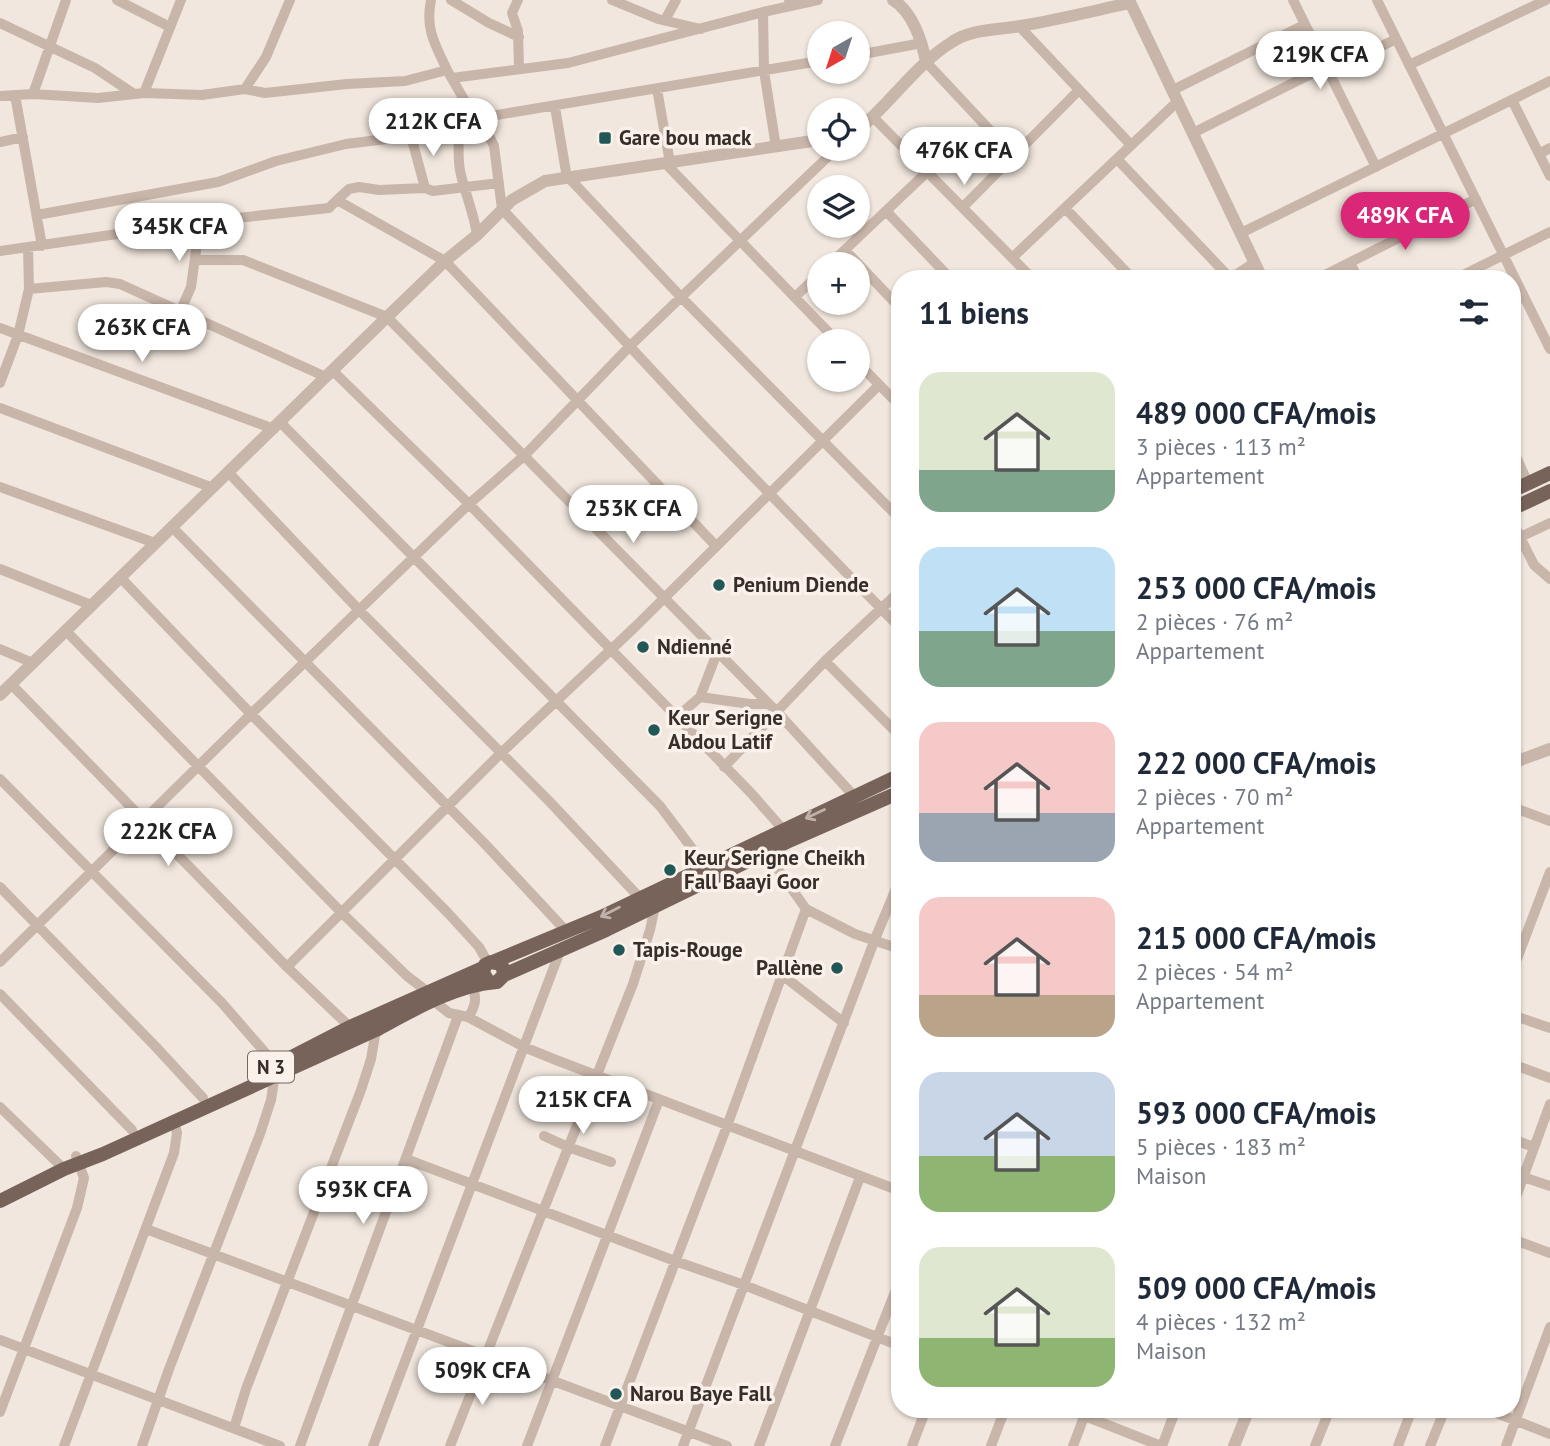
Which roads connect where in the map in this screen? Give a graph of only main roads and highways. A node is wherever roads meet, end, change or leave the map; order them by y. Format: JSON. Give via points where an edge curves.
{"nodes":[{"id":1,"x":1550,"y":473,"type":"edge"},
{"id":2,"x":1521,"y":486,"type":"edge"},
{"id":3,"x":1550,"y":491,"type":"edge"},
{"id":4,"x":1521,"y":505,"type":"edge"},
{"id":5,"x":891,"y":779,"type":"edge"},
{"id":6,"x":891,"y":795,"type":"edge"},
{"id":7,"x":787,"y":834,"type":"junction"},
{"id":8,"x":488,"y":968,"type":"junction"},
{"id":9,"x":431,"y":996,"type":"junction"},
{"id":10,"x":275,"y":1069,"type":"junction"},
{"id":11,"x":78,"y":1160,"type":"junction"},
{"id":12,"x":61,"y":1166,"type":"junction"},
{"id":13,"x":0,"y":1191,"type":"edge"},
{"id":14,"x":0,"y":1201,"type":"edge"}],
"edges":[{"from":1,"to":2,"type":"main road"},
{"from":3,"to":4,"type":"main road"},
{"from":5,"to":7,"type":"main road","number":"N 3","one_way":true},
{"from":6,"to":7,"type":"main road","number":"N 3"},
{"from":7,"to":8,"type":"main road","number":"N 3","one_way":true},
{"from":7,"to":8,"type":"main road","number":"N 3","via":[[766,852],[497,982]]},
{"from":8,"to":9,"type":"main road","number":"N 3"},
{"from":8,"to":9,"type":"main road","number":"N 3","via":[[472,985]]},
{"from":9,"to":10,"type":"main road","number":"N 3","via":[[350,1027]]},
{"from":9,"to":10,"type":"main road","number":"N 3","via":[[376,1030]]},
{"from":10,"to":11,"type":"main road","number":"N 3","via":[[174,1121]]},
{"from":10,"to":11,"type":"main road","number":"N 3","via":[[132,1130]]},
{"from":11,"to":12,"type":"main road","number":"N 3"},
{"from":12,"to":13,"type":"main road","number":"N 3"},
{"from":12,"to":14,"type":"main road","number":"N 3"}]}
